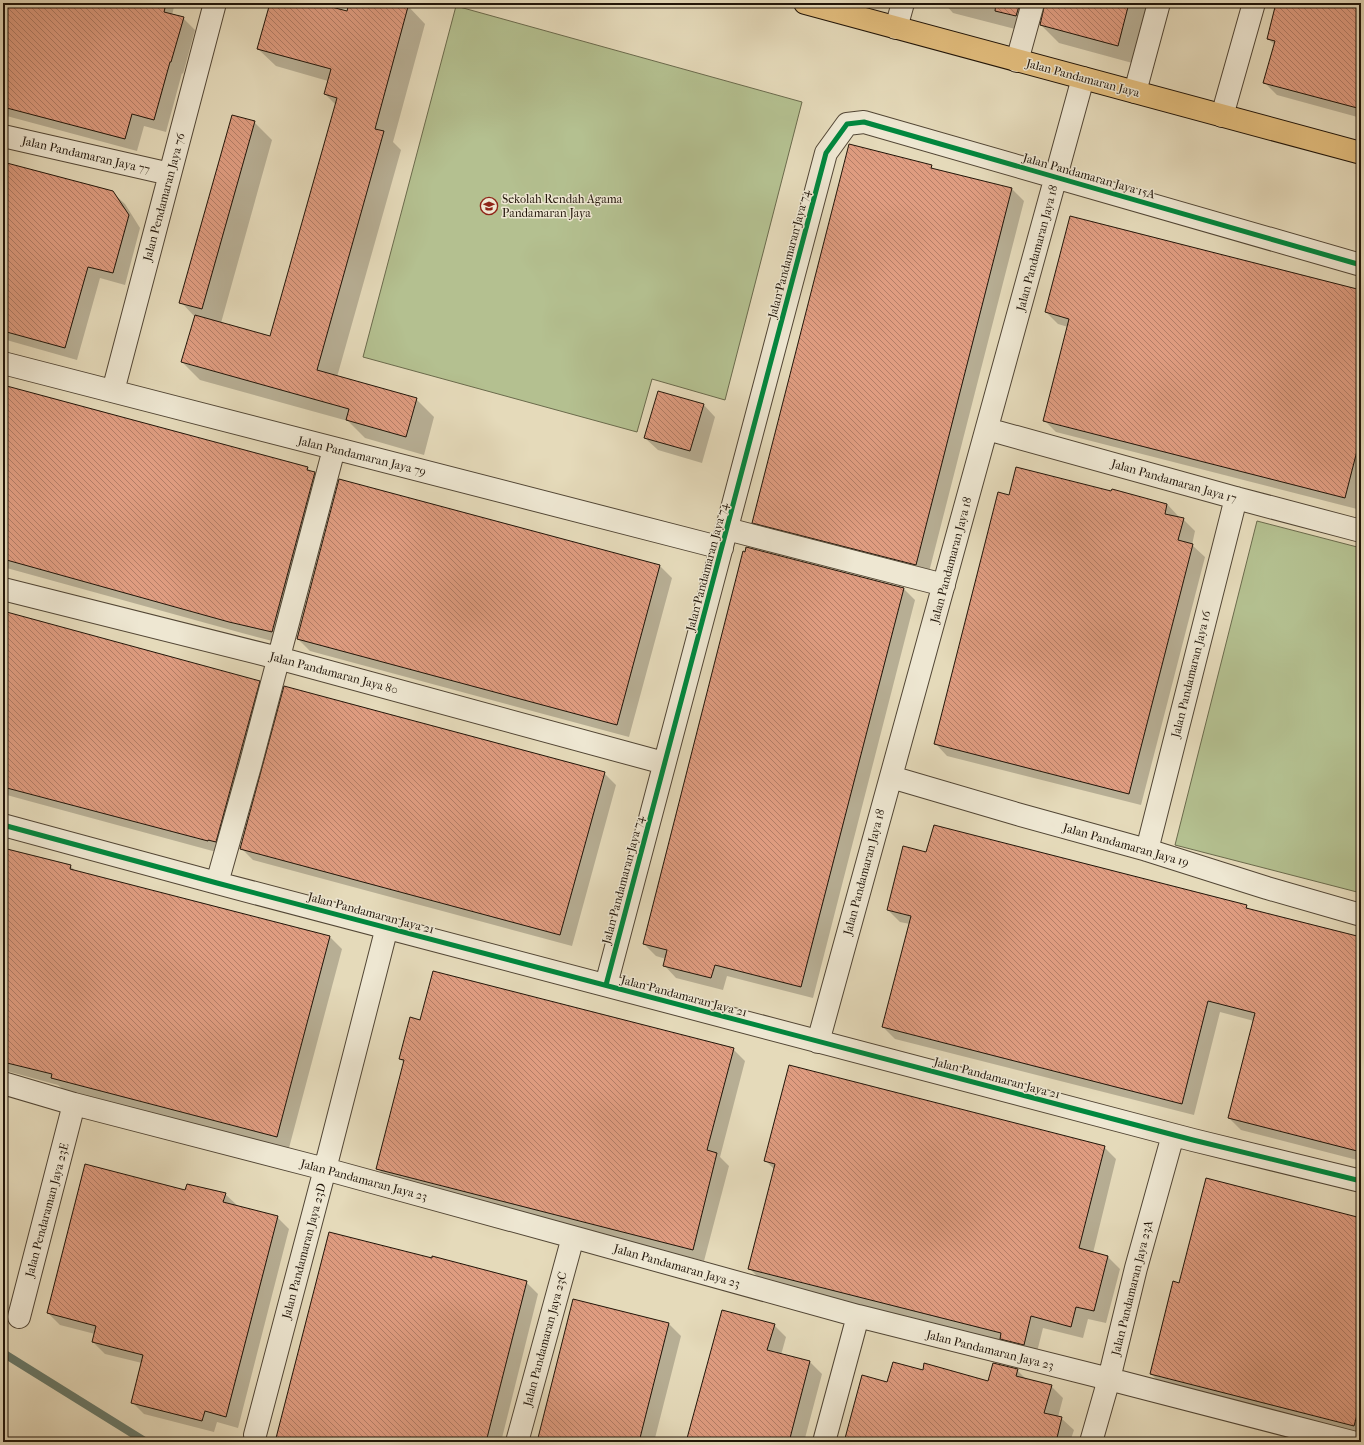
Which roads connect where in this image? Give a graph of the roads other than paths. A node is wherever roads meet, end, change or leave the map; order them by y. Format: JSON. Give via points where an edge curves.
{"nodes":[{"id":1,"x":215,"y":3,"type":"edge"},
{"id":2,"x":805,"y":3,"type":"edge"},
{"id":3,"x":903,"y":3,"type":"edge"},
{"id":4,"x":1033,"y":3,"type":"edge"},
{"id":5,"x":1159,"y":3,"type":"edge"},
{"id":6,"x":1254,"y":3,"type":"edge"},
{"id":7,"x":896,"y":28,"type":"junction"},
{"id":8,"x":1018,"y":61,"type":"junction"},
{"id":9,"x":1083,"y":78,"type":"junction"},
{"id":10,"x":1135,"y":92,"type":"junction"},
{"id":11,"x":1222,"y":116,"type":"junction"},
{"id":12,"x":3,"y":136,"type":"edge"},
{"id":13,"x":826,"y":153,"type":"joint"},
{"id":14,"x":1361,"y":154,"type":"edge"},
{"id":15,"x":170,"y":174,"type":"junction"},
{"id":16,"x":1056,"y":177,"type":"junction"},
{"id":17,"x":1361,"y":265,"type":"edge"},
{"id":18,"x":3,"y":362,"type":"edge"},
{"id":19,"x":113,"y":391,"type":"junction"},
{"id":20,"x":987,"y":429,"type":"junction"},
{"id":21,"x":334,"y":449,"type":"junction"},
{"id":22,"x":1236,"y":498,"type":"junction"},
{"id":23,"x":1361,"y":531,"type":"edge"},
{"id":24,"x":725,"y":538,"type":"junction"},
{"id":25,"x":944,"y":584,"type":"junction"},
{"id":26,"x":3,"y":589,"type":"edge"},
{"id":27,"x":278,"y":658,"type":"junction"},
{"id":28,"x":664,"y":763,"type":"junction"},
{"id":29,"x":890,"y":777,"type":"junction"},
{"id":30,"x":3,"y":825,"type":"edge"},
{"id":31,"x":1147,"y":850,"type":"junction"},
{"id":32,"x":217,"y":883,"type":"junction"},
{"id":33,"x":1361,"y":915,"type":"edge"},
{"id":34,"x":387,"y":927,"type":"junction"},
{"id":35,"x":606,"y":985,"type":"junction"},
{"id":36,"x":818,"y":1042,"type":"junction"},
{"id":37,"x":3,"y":1083,"type":"edge"},
{"id":38,"x":74,"y":1104,"type":"junction"},
{"id":39,"x":1173,"y":1135,"type":"junction"},
{"id":40,"x":325,"y":1169,"type":"junction"},
{"id":41,"x":1361,"y":1181,"type":"edge"},
{"id":42,"x":573,"y":1237,"type":"junction"},
{"id":43,"x":858,"y":1316,"type":"junction"},
{"id":44,"x":19,"y":1317,"type":"dead end"},
{"id":45,"x":1109,"y":1379,"type":"junction"},
{"id":46,"x":255,"y":1435,"type":"dead end"},
{"id":47,"x":517,"y":1442,"type":"edge"},
{"id":48,"x":824,"y":1442,"type":"edge"},
{"id":49,"x":1091,"y":1442,"type":"edge"},
{"id":50,"x":1352,"y":1442,"type":"edge"}],
"edges":[{"from":1,"to":15,"type":"street","name":"Jalan Pendamaran Jaya 76"},
{"from":2,"to":7,"type":"main road","name":"Jalan Pandamaran Jaya"},
{"from":3,"to":7,"type":"street"},
{"from":4,"to":8,"type":"street"},
{"from":5,"to":10,"type":"street"},
{"from":6,"to":11,"type":"street"},
{"from":7,"to":8,"type":"main road","name":"Jalan Pandamaran Jaya"},
{"from":8,"to":9,"type":"main road","name":"Jalan Pandamaran Jaya"},
{"from":9,"to":10,"type":"main road","name":"Jalan Pandamaran Jaya"},
{"from":9,"to":16,"type":"street","name":"Jalan Pandamaran Jaya 18"},
{"from":10,"to":11,"type":"main road","name":"Jalan Pandamaran Jaya"},
{"from":11,"to":14,"type":"main road","name":"Jalan Pandamaran Jaya"},
{"from":12,"to":15,"type":"street","name":"Jalan Pandamaran Jaya 77"},
{"from":13,"to":16,"type":"street","name":"Jalan Pandamaran Jaya 15A","via":[[847,124],[864,122]]},
{"from":13,"to":24,"type":"street","name":"Jalan Pandamaran Jaya 74"},
{"from":15,"to":19,"type":"street","name":"Jalan Pendamaran Jaya 76"},
{"from":16,"to":17,"type":"street","name":"Jalan Pandamaran Jaya 15A"},
{"from":16,"to":20,"type":"street","name":"Jalan Pandamaran Jaya 18"},
{"from":18,"to":19,"type":"street","name":"Jalan Pandamaran Jaya 79"},
{"from":19,"to":21,"type":"street","name":"Jalan Pandamaran Jaya 79"},
{"from":20,"to":22,"type":"street","name":"Jalan Pandamaran Jaya 17"},
{"from":20,"to":25,"type":"street","name":"Jalan Pandamaran Jaya 18"},
{"from":21,"to":24,"type":"street","name":"Jalan Pandamaran Jaya 79"},
{"from":21,"to":27,"type":"street"},
{"from":22,"to":23,"type":"street","name":"Jalan Pandamaran Jaya 17"},
{"from":22,"to":31,"type":"street","name":"Jalan Pandamaran Jaya 16"},
{"from":24,"to":25,"type":"street","name":"Jalan Pandamaran Jaya 79"},
{"from":24,"to":28,"type":"street","name":"Jalan Pandamaran Jaya 74"},
{"from":25,"to":29,"type":"street","name":"Jalan Pandamaran Jaya 18"},
{"from":26,"to":27,"type":"street","name":"Jalan Pandamaran Jaya 80"},
{"from":27,"to":28,"type":"street","name":"Jalan Pandamaran Jaya 80"},
{"from":27,"to":32,"type":"street"},
{"from":28,"to":35,"type":"street","name":"Jalan Pandamaran Jaya 74"},
{"from":29,"to":31,"type":"street","name":"Jalan Pandamaran Jaya 19"},
{"from":29,"to":36,"type":"street","name":"Jalan Pandamaran Jaya 18"},
{"from":30,"to":32,"type":"street","name":"Jalan Pandamaran Jaya 21"},
{"from":31,"to":33,"type":"street","name":"Jalan Pandamaran Jaya 19"},
{"from":32,"to":34,"type":"street","name":"Jalan Pandamaran Jaya 21"},
{"from":34,"to":35,"type":"street","name":"Jalan Pandamaran Jaya 21"},
{"from":34,"to":40,"type":"street","name":"Jalan Pandamaran Jaya 23D"},
{"from":35,"to":36,"type":"street","name":"Jalan Pandamaran Jaya 21"},
{"from":36,"to":39,"type":"street","name":"Jalan Pandamaran Jaya 21"},
{"from":37,"to":38,"type":"street","name":"Jalan Pandamaran Jaya 23"},
{"from":38,"to":40,"type":"street","name":"Jalan Pandamaran Jaya 23"},
{"from":38,"to":44,"type":"street","name":"Jalan Pendaraman Jaya 23E"},
{"from":39,"to":41,"type":"street","name":"Jalan Pandamaran Jaya 21"},
{"from":39,"to":45,"type":"street","name":"Jalan Pandamaran Jaya 23A","via":[[1136,1268]]},
{"from":40,"to":42,"type":"street","name":"Jalan Pandamaran Jaya 23"},
{"from":40,"to":46,"type":"street","name":"Jalan Pandamaran Jaya 23D"},
{"from":42,"to":43,"type":"street","name":"Jalan Pandamaran Jaya 23"},
{"from":42,"to":47,"type":"street","name":"Jalan Pandamaran Jaya 23C"},
{"from":43,"to":45,"type":"street","name":"Jalan Pandamaran Jaya 23"},
{"from":43,"to":48,"type":"street"},
{"from":45,"to":49,"type":"street","name":"Jalan Pandamaran Jaya 23A"},
{"from":45,"to":50,"type":"street","name":"Jalan Pandamaran Jaya 23"}]}
